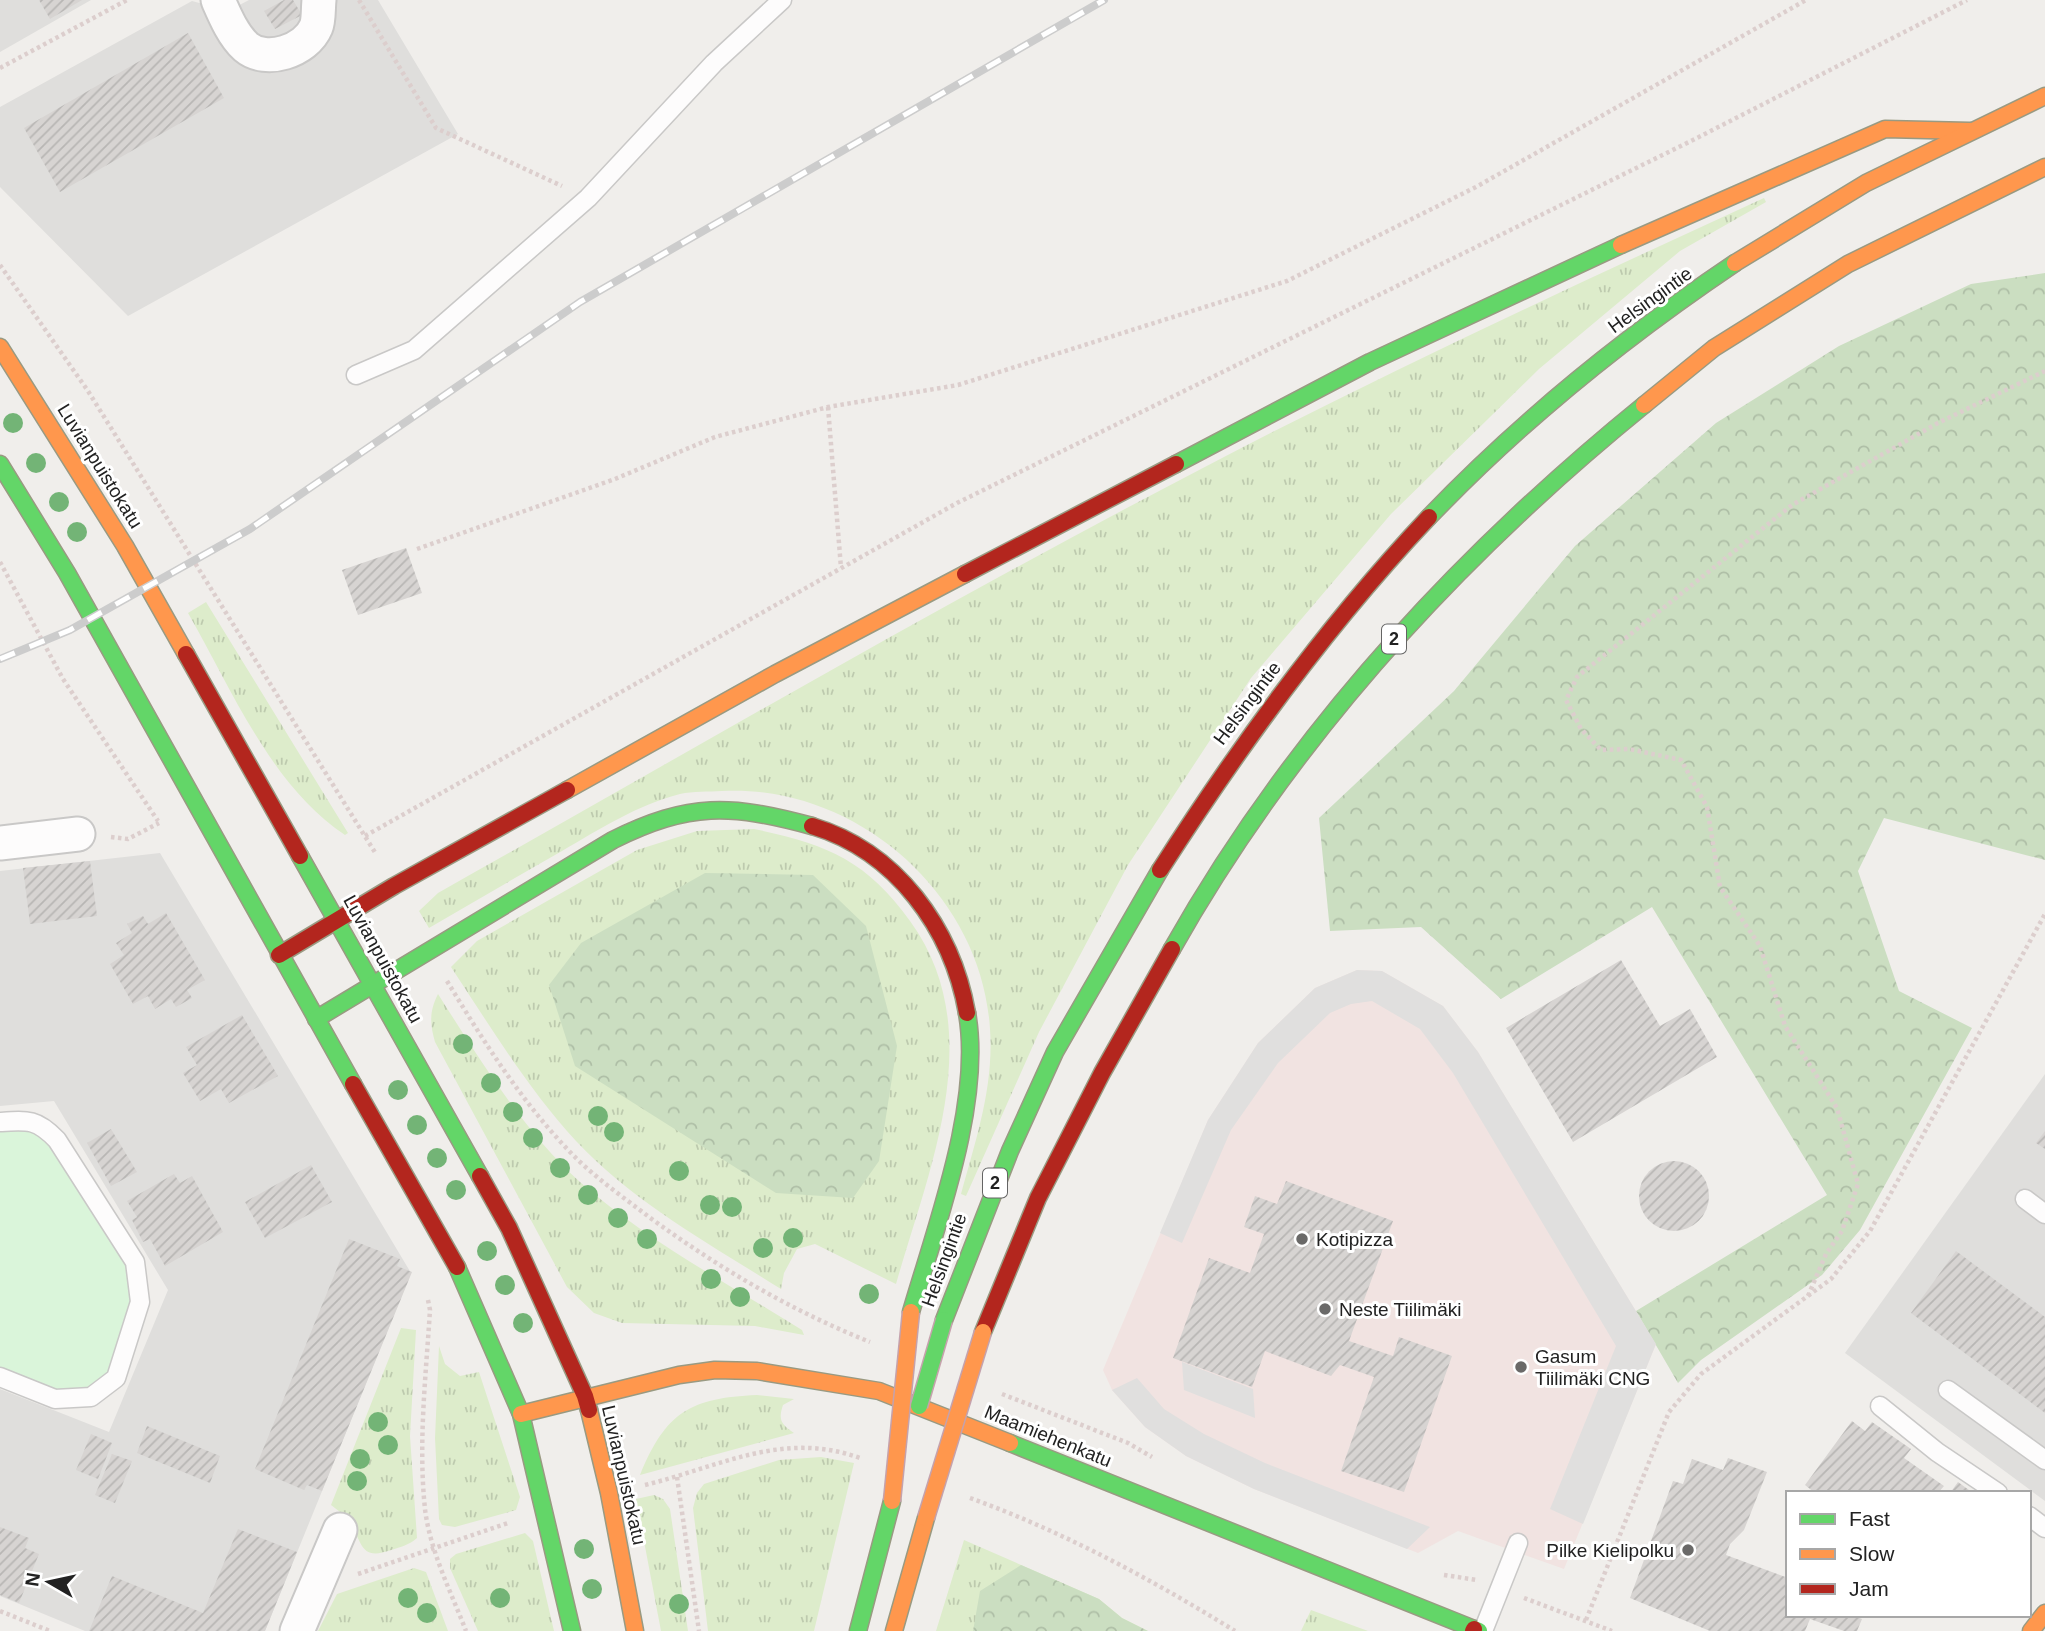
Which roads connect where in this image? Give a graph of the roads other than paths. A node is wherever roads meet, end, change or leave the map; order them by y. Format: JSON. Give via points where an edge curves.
{"nodes":[{"id":1,"x":218,"y":0,"type":"edge"},
{"id":2,"x":319,"y":0,"type":"edge"},
{"id":3,"x":782,"y":0,"type":"edge"},
{"id":4,"x":2045,"y":96,"type":"edge"},
{"id":5,"x":1970,"y":131,"type":"junction"},
{"id":6,"x":2045,"y":167,"type":"edge"},
{"id":7,"x":0,"y":347,"type":"edge"},
{"id":8,"x":356,"y":375,"type":"dead end"},
{"id":9,"x":0,"y":464,"type":"edge"},
{"id":10,"x":78,"y":834,"type":"dead end"},
{"id":11,"x":0,"y":843,"type":"edge"},
{"id":12,"x":336,"y":919,"type":"junction"},
{"id":13,"x":279,"y":955,"type":"junction"},
{"id":14,"x":374,"y":986,"type":"junction"},
{"id":15,"x":316,"y":1019,"type":"junction"},
{"id":16,"x":0,"y":1122,"type":"edge"},
{"id":17,"x":2025,"y":1199,"type":"dead end"},
{"id":18,"x":2045,"y":1214,"type":"edge"},
{"id":19,"x":0,"y":1377,"type":"edge"},
{"id":20,"x":1948,"y":1390,"type":"dead end"},
{"id":21,"x":585,"y":1396,"type":"junction"},
{"id":22,"x":1880,"y":1406,"type":"dead end"},
{"id":23,"x":521,"y":1414,"type":"junction"},
{"id":24,"x":2045,"y":1460,"type":"edge"},
{"id":25,"x":1995,"y":1491,"type":"edge"},
{"id":26,"x":892,"y":1501,"type":"junction"},
{"id":27,"x":340,"y":1530,"type":"dead end"},
{"id":28,"x":1518,"y":1543,"type":"dead end"},
{"id":29,"x":2045,"y":1613,"type":"edge"},
{"id":30,"x":297,"y":1631,"type":"edge"},
{"id":31,"x":572,"y":1631,"type":"edge"},
{"id":32,"x":635,"y":1631,"type":"edge"},
{"id":33,"x":858,"y":1631,"type":"edge"},
{"id":34,"x":894,"y":1631,"type":"edge"},
{"id":35,"x":1477,"y":1631,"type":"edge"},
{"id":36,"x":2031,"y":1631,"type":"edge"}],
"edges":[{"from":1,"to":2,"type":"street","via":[[247,48],[269,57],[294,49],[315,28]]},
{"from":3,"to":8,"type":"lane","via":[[714,63],[588,198],[414,350]]},
{"from":4,"to":5,"type":"main road","name":"Helsingintie","number":"2"},
{"from":5,"to":12,"type":"main road","via":[[1885,129],[1577,264],[1370,362],[775,674]]},
{"from":5,"to":26,"type":"main road","name":"Helsingintie","number":"2","bridge":true,"via":[[1811,214],[1670,308],[1559,396],[1455,490],[1346,609],[1238,747],[1154,880],[1056,1050],[995,1182],[944,1320]]},
{"from":6,"to":34,"type":"main road","number":"2","bridge":true,"via":[[1848,264],[1714,348],[1606,436],[1494,537],[1385,649],[1280,782],[1191,915],[1038,1198],[983,1332]]},
{"from":7,"to":12,"type":"main road","name":"Luvianpuistokatu","via":[[125,547]]},
{"from":9,"to":13,"type":"main road","via":[[66,573]]},
{"from":10,"to":11,"type":"street"},
{"from":12,"to":13,"type":"main road"},
{"from":12,"to":14,"type":"main road","name":"Luvianpuistokatu"},
{"from":13,"to":15,"type":"main road"},
{"from":14,"to":15,"type":"main road"},
{"from":14,"to":21,"type":"main road","name":"Luvianpuistokatu","via":[[509,1228]]},
{"from":14,"to":26,"type":"main road","bridge":true,"via":[[613,840],[692,810],[750,811],[803,823],[852,842],[896,877],[934,917],[955,966],[967,1004],[970,1053],[946,1192],[911,1312]]},
{"from":15,"to":23,"type":"main road","via":[[453,1257]]},
{"from":16,"to":19,"type":"lane","via":[[42,1124],[57,1140],[135,1262],[140,1302],[116,1378],[91,1397],[55,1399]]},
{"from":17,"to":18,"type":"lane"},
{"from":20,"to":24,"type":"lane"},
{"from":21,"to":23,"type":"main road","name":"Maamiehenkatu"},
{"from":21,"to":32,"type":"main road","name":"Luvianpuistokatu"},
{"from":21,"to":35,"type":"main road","name":"Maamiehenkatu","via":[[715,1370],[757,1371],[878,1391]]},
{"from":22,"to":25,"type":"lane"},
{"from":23,"to":31,"type":"main road"},
{"from":26,"to":33,"type":"main road","name":"Helsingintie","number":"2"},
{"from":27,"to":30,"type":"street"},
{"from":28,"to":35,"type":"lane"},
{"from":29,"to":36,"type":"main road"}]}
